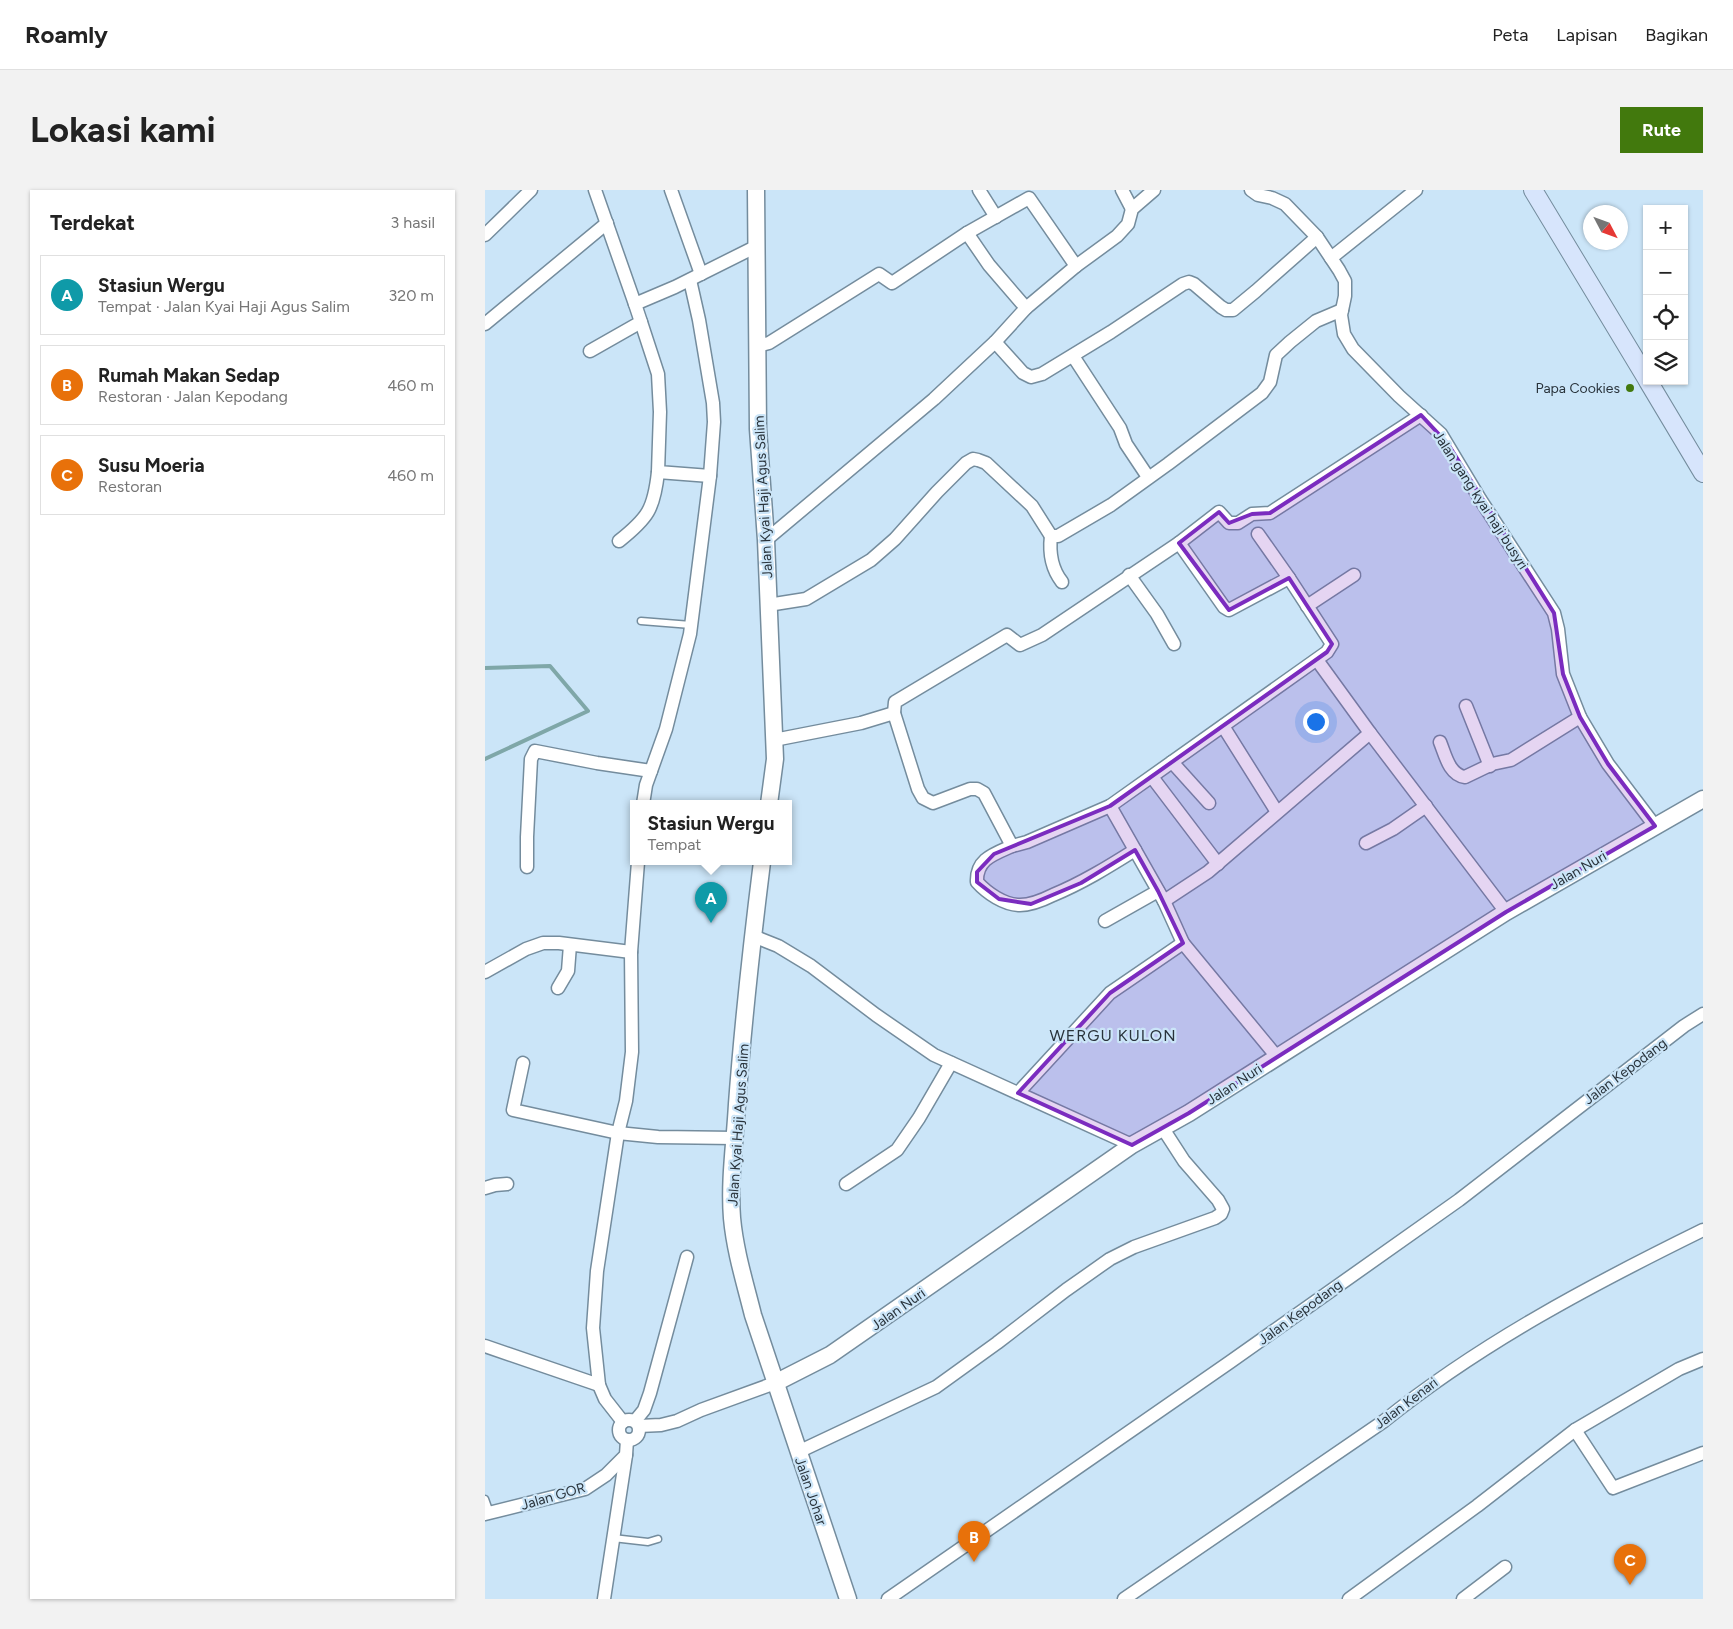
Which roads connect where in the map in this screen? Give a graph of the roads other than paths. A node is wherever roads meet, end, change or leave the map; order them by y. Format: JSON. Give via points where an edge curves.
{"nodes":[{"id":1,"x":531,"y":190,"type":"edge"},
{"id":2,"x":595,"y":190,"type":"edge"},
{"id":3,"x":671,"y":190,"type":"edge"},
{"id":4,"x":756,"y":190,"type":"edge"},
{"id":5,"x":979,"y":190,"type":"edge"},
{"id":6,"x":1122,"y":190,"type":"edge"},
{"id":7,"x":1154,"y":190,"type":"edge"},
{"id":8,"x":1251,"y":190,"type":"edge"},
{"id":9,"x":1416,"y":190,"type":"edge"},
{"id":10,"x":1533,"y":190,"type":"edge"},
{"id":11,"x":1132,"y":209,"type":"junction"},
{"id":12,"x":996,"y":217,"type":"junction"},
{"id":13,"x":607,"y":223,"type":"junction"},
{"id":14,"x":967,"y":233,"type":"junction"},
{"id":15,"x":485,"y":235,"type":"edge"},
{"id":16,"x":1317,"y":237,"type":"junction"},
{"id":17,"x":757,"y":246,"type":"junction"},
{"id":18,"x":1331,"y":258,"type":"junction"},
{"id":19,"x":1076,"y":266,"type":"junction"},
{"id":20,"x":695,"y":277,"type":"junction"},
{"id":21,"x":635,"y":304,"type":"junction"},
{"id":22,"x":1027,"y":308,"type":"junction"},
{"id":23,"x":1342,"y":310,"type":"junction"},
{"id":24,"x":641,"y":322,"type":"junction"},
{"id":25,"x":485,"y":324,"type":"edge"},
{"id":26,"x":995,"y":342,"type":"junction"},
{"id":27,"x":757,"y":346,"type":"junction"},
{"id":28,"x":590,"y":351,"type":"dead end"},
{"id":29,"x":1073,"y":356,"type":"junction"},
{"id":30,"x":1643,"y":373,"type":"edge"},
{"id":31,"x":1650,"y":385,"type":"edge"},
{"id":32,"x":1421,"y":415,"type":"junction"},
{"id":33,"x":658,"y":472,"type":"junction"},
{"id":34,"x":1703,"y":473,"type":"edge"},
{"id":35,"x":710,"y":476,"type":"junction"},
{"id":36,"x":1149,"y":478,"type":"junction"},
{"id":37,"x":1258,"y":534,"type":"dead end"},
{"id":38,"x":1051,"y":536,"type":"junction"},
{"id":39,"x":766,"y":540,"type":"junction"},
{"id":40,"x":619,"y":541,"type":"dead end"},
{"id":41,"x":1179,"y":543,"type":"junction"},
{"id":42,"x":1129,"y":575,"type":"junction"},
{"id":43,"x":1355,"y":575,"type":"dead end"},
{"id":44,"x":1289,"y":578,"type":"junction"},
{"id":45,"x":1062,"y":582,"type":"dead end"},
{"id":46,"x":768,"y":605,"type":"junction"},
{"id":47,"x":1307,"y":606,"type":"junction"},
{"id":48,"x":641,"y":621,"type":"dead end"},
{"id":49,"x":691,"y":625,"type":"junction"},
{"id":50,"x":1174,"y":644,"type":"dead end"},
{"id":51,"x":1317,"y":660,"type":"junction"},
{"id":52,"x":1466,"y":706,"type":"dead end"},
{"id":53,"x":894,"y":713,"type":"junction"},
{"id":54,"x":1579,"y":717,"type":"junction"},
{"id":55,"x":1223,"y":726,"type":"junction"},
{"id":56,"x":1370,"y":733,"type":"junction"},
{"id":57,"x":774,"y":740,"type":"junction"},
{"id":58,"x":1440,"y":742,"type":"dead end"},
{"id":59,"x":1172,"y":762,"type":"junction"},
{"id":60,"x":1490,"y":766,"type":"junction"},
{"id":61,"x":651,"y":771,"type":"junction"},
{"id":62,"x":1152,"y":777,"type":"junction"},
{"id":63,"x":1703,"y":799,"type":"edge"},
{"id":64,"x":643,"y":800,"type":"edge"},
{"id":65,"x":770,"y":800,"type":"edge"},
{"id":66,"x":1209,"y":803,"type":"dead end"},
{"id":67,"x":1109,"y":806,"type":"junction"},
{"id":68,"x":1426,"y":806,"type":"junction"},
{"id":69,"x":1277,"y":812,"type":"junction"},
{"id":70,"x":1655,"y":826,"type":"junction"},
{"id":71,"x":1366,"y":843,"type":"dead end"},
{"id":72,"x":1012,"y":846,"type":"junction"},
{"id":73,"x":1135,"y":850,"type":"junction"},
{"id":74,"x":1218,"y":864,"type":"junction"},
{"id":75,"x":638,"y":865,"type":"edge"},
{"id":76,"x":762,"y":865,"type":"edge"},
{"id":77,"x":527,"y":867,"type":"dead end"},
{"id":78,"x":1161,"y":896,"type":"junction"},
{"id":79,"x":1506,"y":912,"type":"junction"},
{"id":80,"x":1105,"y":921,"type":"dead end"},
{"id":81,"x":753,"y":936,"type":"junction"},
{"id":82,"x":1183,"y":943,"type":"junction"},
{"id":83,"x":570,"y":945,"type":"junction"},
{"id":84,"x":631,"y":952,"type":"junction"},
{"id":85,"x":485,"y":972,"type":"edge"},
{"id":86,"x":557,"y":988,"type":"dead end"},
{"id":87,"x":1703,"y":1014,"type":"edge"},
{"id":88,"x":1277,"y":1056,"type":"junction"},
{"id":89,"x":523,"y":1063,"type":"dead end"},
{"id":90,"x":951,"y":1063,"type":"junction"},
{"id":91,"x":1018,"y":1093,"type":"junction"},
{"id":92,"x":1162,"y":1127,"type":"junction"},
{"id":93,"x":618,"y":1133,"type":"junction"},
{"id":94,"x":735,"y":1138,"type":"junction"},
{"id":95,"x":1131,"y":1145,"type":"junction"},
{"id":96,"x":507,"y":1184,"type":"dead end"},
{"id":97,"x":846,"y":1184,"type":"dead end"},
{"id":98,"x":485,"y":1188,"type":"edge"},
{"id":99,"x":1703,"y":1230,"type":"edge"},
{"id":100,"x":687,"y":1257,"type":"dead end"},
{"id":101,"x":485,"y":1346,"type":"edge"},
{"id":102,"x":1703,"y":1359,"type":"edge"},
{"id":103,"x":775,"y":1383,"type":"junction"},
{"id":104,"x":599,"y":1385,"type":"junction"},
{"id":105,"x":632,"y":1423,"type":"junction"},
{"id":106,"x":1575,"y":1430,"type":"junction"},
{"id":107,"x":798,"y":1452,"type":"junction"},
{"id":108,"x":1703,"y":1453,"type":"edge"},
{"id":109,"x":626,"y":1455,"type":"junction"},
{"id":110,"x":485,"y":1499,"type":"edge"},
{"id":111,"x":487,"y":1514,"type":"edge"},
{"id":112,"x":613,"y":1538,"type":"junction"},
{"id":113,"x":658,"y":1539,"type":"dead end"},
{"id":114,"x":1505,"y":1567,"type":"dead end"},
{"id":115,"x":604,"y":1599,"type":"edge"},
{"id":116,"x":848,"y":1599,"type":"edge"},
{"id":117,"x":888,"y":1599,"type":"edge"},
{"id":118,"x":1124,"y":1599,"type":"edge"},
{"id":119,"x":1349,"y":1599,"type":"edge"},
{"id":120,"x":1463,"y":1599,"type":"edge"}],
"edges":[{"from":1,"to":15,"type":"street"},
{"from":2,"to":13,"type":"street"},
{"from":3,"to":20,"type":"street"},
{"from":4,"to":17,"type":"street","name":"Jalan Kyai Haji Agus Salim"},
{"from":5,"to":12,"type":"street"},
{"from":6,"to":11,"type":"street"},
{"from":7,"to":11,"type":"street"},
{"from":8,"to":16,"type":"street","name":"Jalan gang kyai haji busyri","via":[[1285,204]]},
{"from":9,"to":18,"type":"street"},
{"from":10,"to":30,"type":"main road"},
{"from":11,"to":19,"type":"street","via":[[1128,224],[1117,236]]},
{"from":12,"to":14,"type":"street"},
{"from":12,"to":19,"type":"street","via":[[1029,198]]},
{"from":13,"to":21,"type":"street"},
{"from":13,"to":25,"type":"street"},
{"from":14,"to":22,"type":"street","via":[[989,265]]},
{"from":14,"to":27,"type":"street","via":[[892,283],[879,274],[769,343]]},
{"from":16,"to":18,"type":"street","name":"Jalan gang kyai haji busyri"},
{"from":16,"to":29,"type":"street","via":[[1233,310],[1221,307],[1189,282]]},
{"from":17,"to":20,"type":"street"},
{"from":17,"to":27,"type":"street","name":"Jalan Kyai Haji Agus Salim"},
{"from":18,"to":23,"type":"street","name":"Jalan gang kyai haji busyri","via":[[1345,281]]},
{"from":19,"to":22,"type":"street"},
{"from":20,"to":21,"type":"street"},
{"from":20,"to":35,"type":"street","via":[[713,403]]},
{"from":21,"to":24,"type":"street"},
{"from":22,"to":26,"type":"street"},
{"from":23,"to":32,"type":"street","name":"Jalan gang kyai haji busyri","via":[[1344,334],[1353,349]]},
{"from":23,"to":36,"type":"street","via":[[1317,321],[1290,342],[1276,355],[1270,382],[1261,393]]},
{"from":24,"to":28,"type":"street"},
{"from":24,"to":33,"type":"street","via":[[658,374]]},
{"from":26,"to":29,"type":"street","via":[[1019,370],[1031,377],[1043,374]]},
{"from":26,"to":39,"type":"street","via":[[934,399]]},
{"from":27,"to":39,"type":"street","name":"Jalan Kyai Haji Agus Salim","via":[[758,428]]},
{"from":29,"to":36,"type":"street","via":[[1121,428],[1126,444]]},
{"from":31,"to":34,"type":"main road"},
{"from":32,"to":41,"type":"street","via":[[1270,514],[1252,514],[1238,523],[1229,524],[1219,512]]},
{"from":32,"to":54,"type":"street","name":"Jalan gang kyai haji busyri","via":[[1448,444],[1479,499],[1554,613],[1563,674]]},
{"from":33,"to":35,"type":"street"},
{"from":33,"to":40,"type":"street","via":[[649,513]]},
{"from":35,"to":49,"type":"street"},
{"from":36,"to":38,"type":"street","via":[[1058,536]]},
{"from":37,"to":44,"type":"street"},
{"from":38,"to":45,"type":"street","via":[[1051,561]]},
{"from":38,"to":46,"type":"street","via":[[1031,506],[986,463],[973,459],[871,560],[806,599]]},
{"from":39,"to":46,"type":"street","name":"Jalan Kyai Haji Agus Salim"},
{"from":41,"to":42,"type":"street"},
{"from":41,"to":44,"type":"street","via":[[1229,610]]},
{"from":42,"to":50,"type":"street"},
{"from":42,"to":53,"type":"street","via":[[1042,635],[1020,645],[1007,635],[895,702]]},
{"from":43,"to":47,"type":"street"},
{"from":44,"to":47,"type":"street"},
{"from":46,"to":57,"type":"street","name":"Jalan Kyai Haji Agus Salim"},
{"from":47,"to":51,"type":"street","via":[[1333,644]]},
{"from":48,"to":49,"type":"lane"},
{"from":49,"to":61,"type":"street","via":[[666,729]]},
{"from":51,"to":55,"type":"street"},
{"from":51,"to":56,"type":"street"},
{"from":52,"to":60,"type":"street"},
{"from":53,"to":57,"type":"street","via":[[861,723]]},
{"from":53,"to":72,"type":"street","via":[[923,798],[933,803],[971,789],[977,790],[984,794]]},
{"from":54,"to":60,"type":"street","via":[[1511,760]]},
{"from":54,"to":70,"type":"street","name":"Jalan gang kyai haji busyri","via":[[1608,764]]},
{"from":55,"to":59,"type":"street"},
{"from":55,"to":69,"type":"street"},
{"from":56,"to":68,"type":"street"},
{"from":56,"to":69,"type":"street"},
{"from":57,"to":65,"type":"street","name":"Jalan Kyai Haji Agus Salim"},
{"from":58,"to":60,"type":"street","via":[[1453,771],[1461,777]]},
{"from":59,"to":62,"type":"street"},
{"from":59,"to":66,"type":"street"},
{"from":61,"to":64,"type":"street"},
{"from":61,"to":77,"type":"street","via":[[535,751],[531,759]]},
{"from":62,"to":67,"type":"street"},
{"from":62,"to":74,"type":"street"},
{"from":63,"to":70,"type":"street","name":"Jalan Nuri"},
{"from":67,"to":72,"type":"street"},
{"from":67,"to":73,"type":"street"},
{"from":68,"to":71,"type":"street"},
{"from":68,"to":79,"type":"street"},
{"from":69,"to":74,"type":"street"},
{"from":70,"to":79,"type":"street","name":"Jalan Nuri"},
{"from":72,"to":73,"type":"street","via":[[985,860],[977,872],[977,882],[999,899],[1019,905],[1041,901],[1081,883]]},
{"from":73,"to":78,"type":"street"},
{"from":74,"to":78,"type":"street","via":[[1202,876]]},
{"from":75,"to":84,"type":"street"},
{"from":76,"to":81,"type":"street","name":"Jalan Kyai Haji Agus Salim"},
{"from":78,"to":80,"type":"street"},
{"from":78,"to":82,"type":"street"},
{"from":79,"to":88,"type":"street","name":"Jalan Nuri"},
{"from":81,"to":90,"type":"street","via":[[778,946],[811,966],[918,1045]]},
{"from":81,"to":94,"type":"street","name":"Jalan Kyai Haji Agus Salim"},
{"from":82,"to":88,"type":"street"},
{"from":82,"to":91,"type":"street","via":[[1110,993]]},
{"from":83,"to":84,"type":"street"},
{"from":83,"to":85,"type":"street","via":[[543,944],[526,949]]},
{"from":83,"to":86,"type":"street","via":[[568,971]]},
{"from":84,"to":93,"type":"street","via":[[632,1052]]},
{"from":87,"to":117,"type":"street","name":"Jalan Kepodang","via":[[1459,1200]]},
{"from":88,"to":92,"type":"street","name":"Jalan Nuri"},
{"from":89,"to":93,"type":"street","via":[[513,1110]]},
{"from":90,"to":91,"type":"street"},
{"from":90,"to":97,"type":"street","via":[[897,1150]]},
{"from":91,"to":95,"type":"street"},
{"from":92,"to":95,"type":"street","name":"Jalan Nuri"},
{"from":92,"to":107,"type":"street","via":[[1184,1161],[1218,1200],[1223,1209],[1221,1214],[1110,1259],[936,1387]]},
{"from":93,"to":94,"type":"street"},
{"from":93,"to":104,"type":"street","via":[[594,1308]]},
{"from":94,"to":103,"type":"street","name":"Jalan Kyai Haji Agus Salim","via":[[732,1219],[753,1315]]},
{"from":95,"to":103,"type":"street","name":"Jalan Nuri","via":[[830,1355]]},
{"from":96,"to":98,"type":"street"},
{"from":99,"to":118,"type":"street","name":"Jalan Kenari","via":[[1629,1266],[1477,1352],[1384,1421]]},
{"from":100,"to":105,"type":"street","via":[[650,1393],[644,1410]]},
{"from":101,"to":104,"type":"street"},
{"from":102,"to":106,"type":"street","via":[[1679,1369]]},
{"from":103,"to":105,"type":"street","via":[[677,1421]]},
{"from":103,"to":107,"type":"street","name":"Jalan Johar"},
{"from":104,"to":105,"type":"street","via":[[605,1399]]},
{"from":105,"to":109,"type":"street","via":[[638,1436],[627,1440]]},
{"from":106,"to":108,"type":"street","via":[[1613,1488]]},
{"from":106,"to":119,"type":"street"},
{"from":107,"to":116,"type":"street","name":"Jalan Johar"},
{"from":109,"to":111,"type":"street","name":"Jalan GOR","via":[[606,1476],[585,1489]]},
{"from":109,"to":112,"type":"street"},
{"from":110,"to":111,"type":"lane"},
{"from":112,"to":113,"type":"lane","via":[[648,1542]]},
{"from":112,"to":115,"type":"street"},
{"from":114,"to":120,"type":"street"}]}
